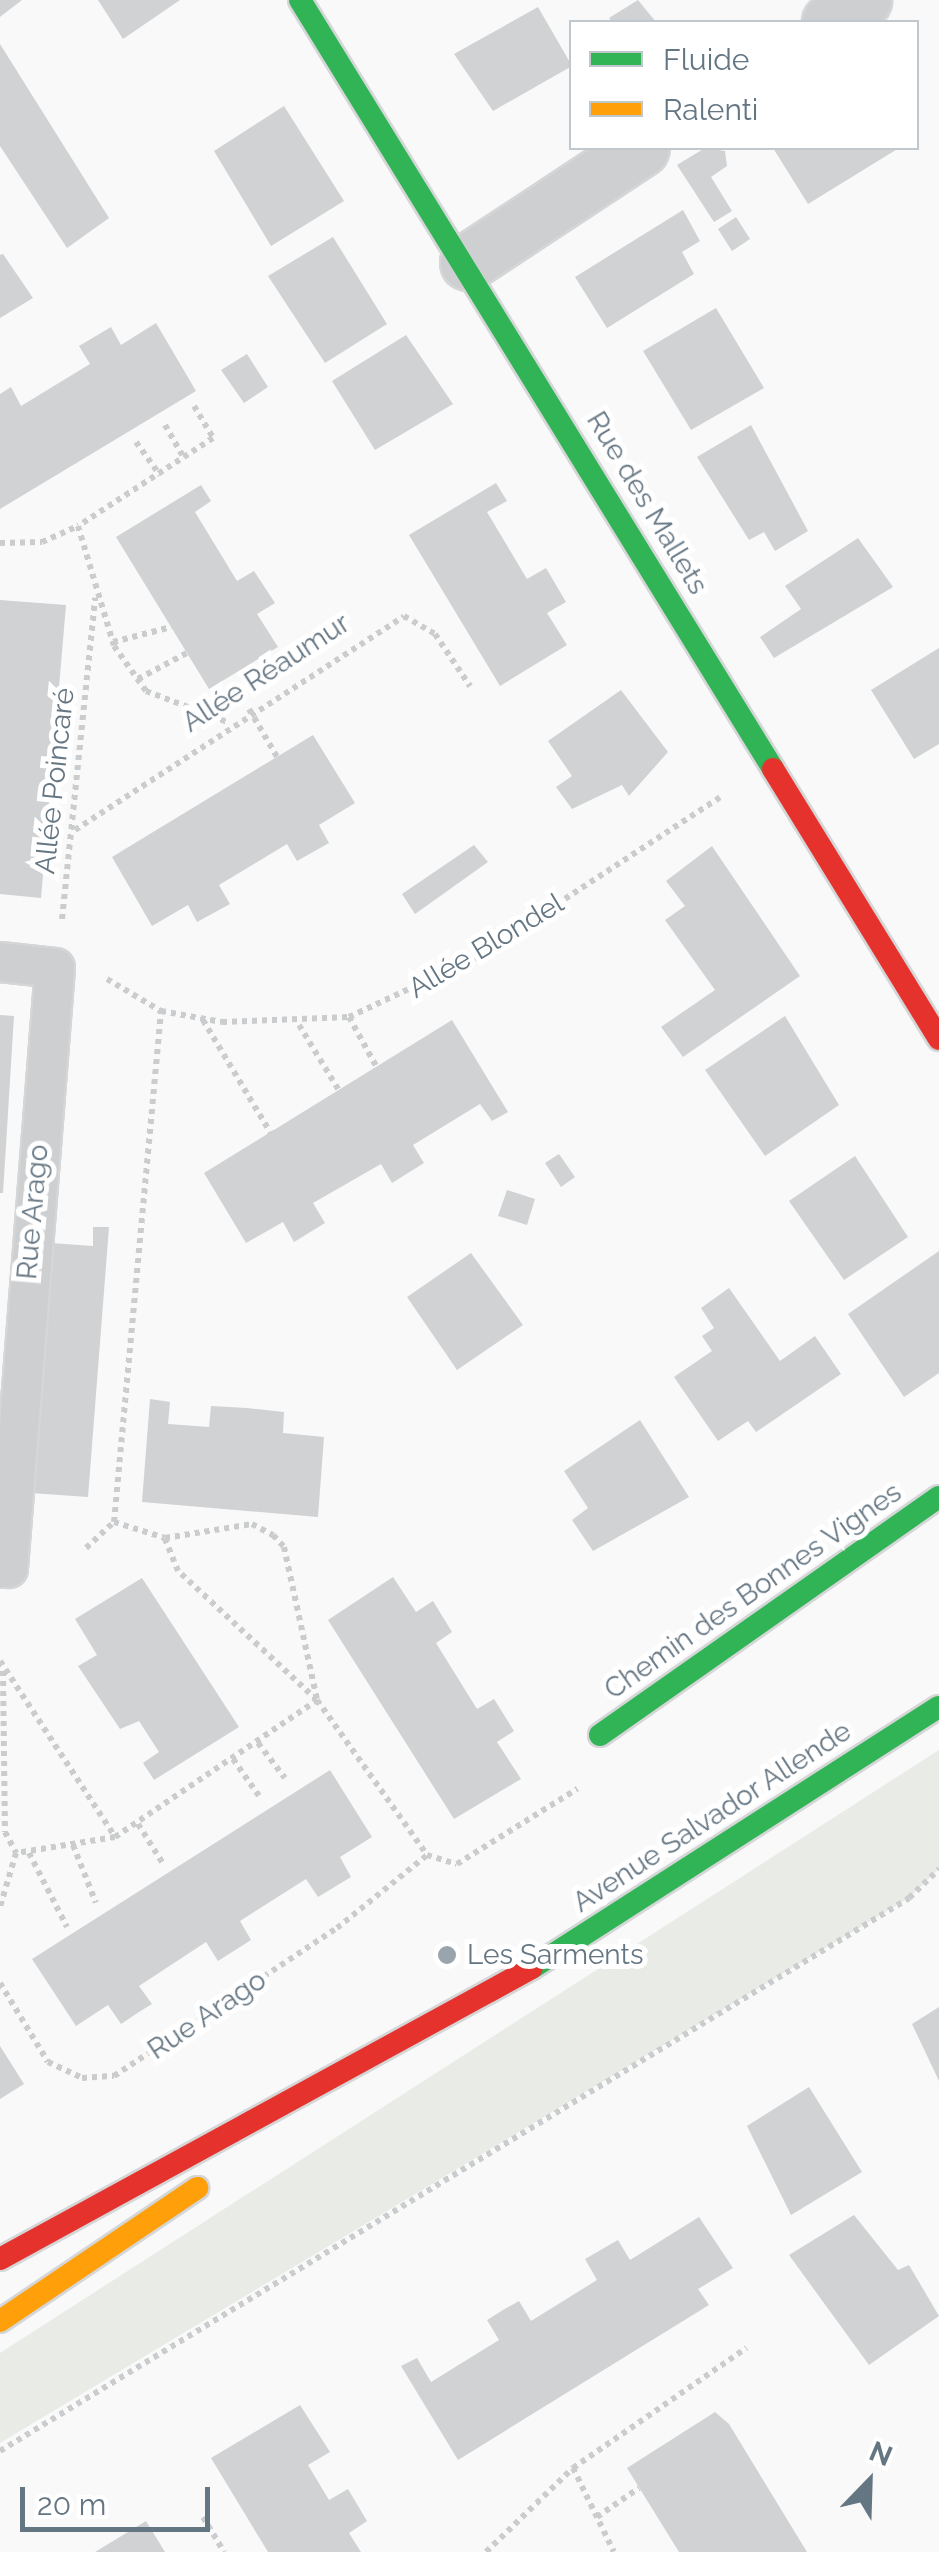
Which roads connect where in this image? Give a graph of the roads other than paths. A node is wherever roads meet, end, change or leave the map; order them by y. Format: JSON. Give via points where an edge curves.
{"nodes":[{"id":1,"x":300,"y":0,"type":"edge"},
{"id":2,"x":864,"y":0,"type":"edge"},
{"id":3,"x":833,"y":20,"type":"edge"},
{"id":4,"x":638,"y":150,"type":"edge"},
{"id":5,"x":468,"y":262,"type":"junction"},
{"id":6,"x":0,"y":962,"type":"edge"},
{"id":7,"x":939,"y":1038,"type":"edge"},
{"id":8,"x":939,"y":1497,"type":"edge"},
{"id":9,"x":0,"y":1568,"type":"edge"},
{"id":10,"x":939,"y":1707,"type":"edge"},
{"id":11,"x":600,"y":1734,"type":"road end"},
{"id":12,"x":465,"y":2008,"type":"junction"},
{"id":13,"x":0,"y":2260,"type":"edge"},
{"id":14,"x":0,"y":2321,"type":"edge"}],
"edges":[{"from":1,"to":5,"type":"street","name":"Rue des Mallets"},
{"from":2,"to":3,"type":"street"},
{"from":4,"to":5,"type":"street"},
{"from":5,"to":7,"type":"street","name":"Rue des Mallets"},
{"from":6,"to":9,"type":"lane","name":"Rue Arago","via":[[55,968],[8,1568]]},
{"from":8,"to":11,"type":"street","name":"Chemin des Bonnes Vignes"},
{"from":10,"to":12,"type":"street","name":"Avenue Salvador Allende"},
{"from":12,"to":13,"type":"street","name":"Avenue Salvador Allende"},
{"from":12,"to":14,"type":"street","name":"Avenue Salvador Allende"}]}
